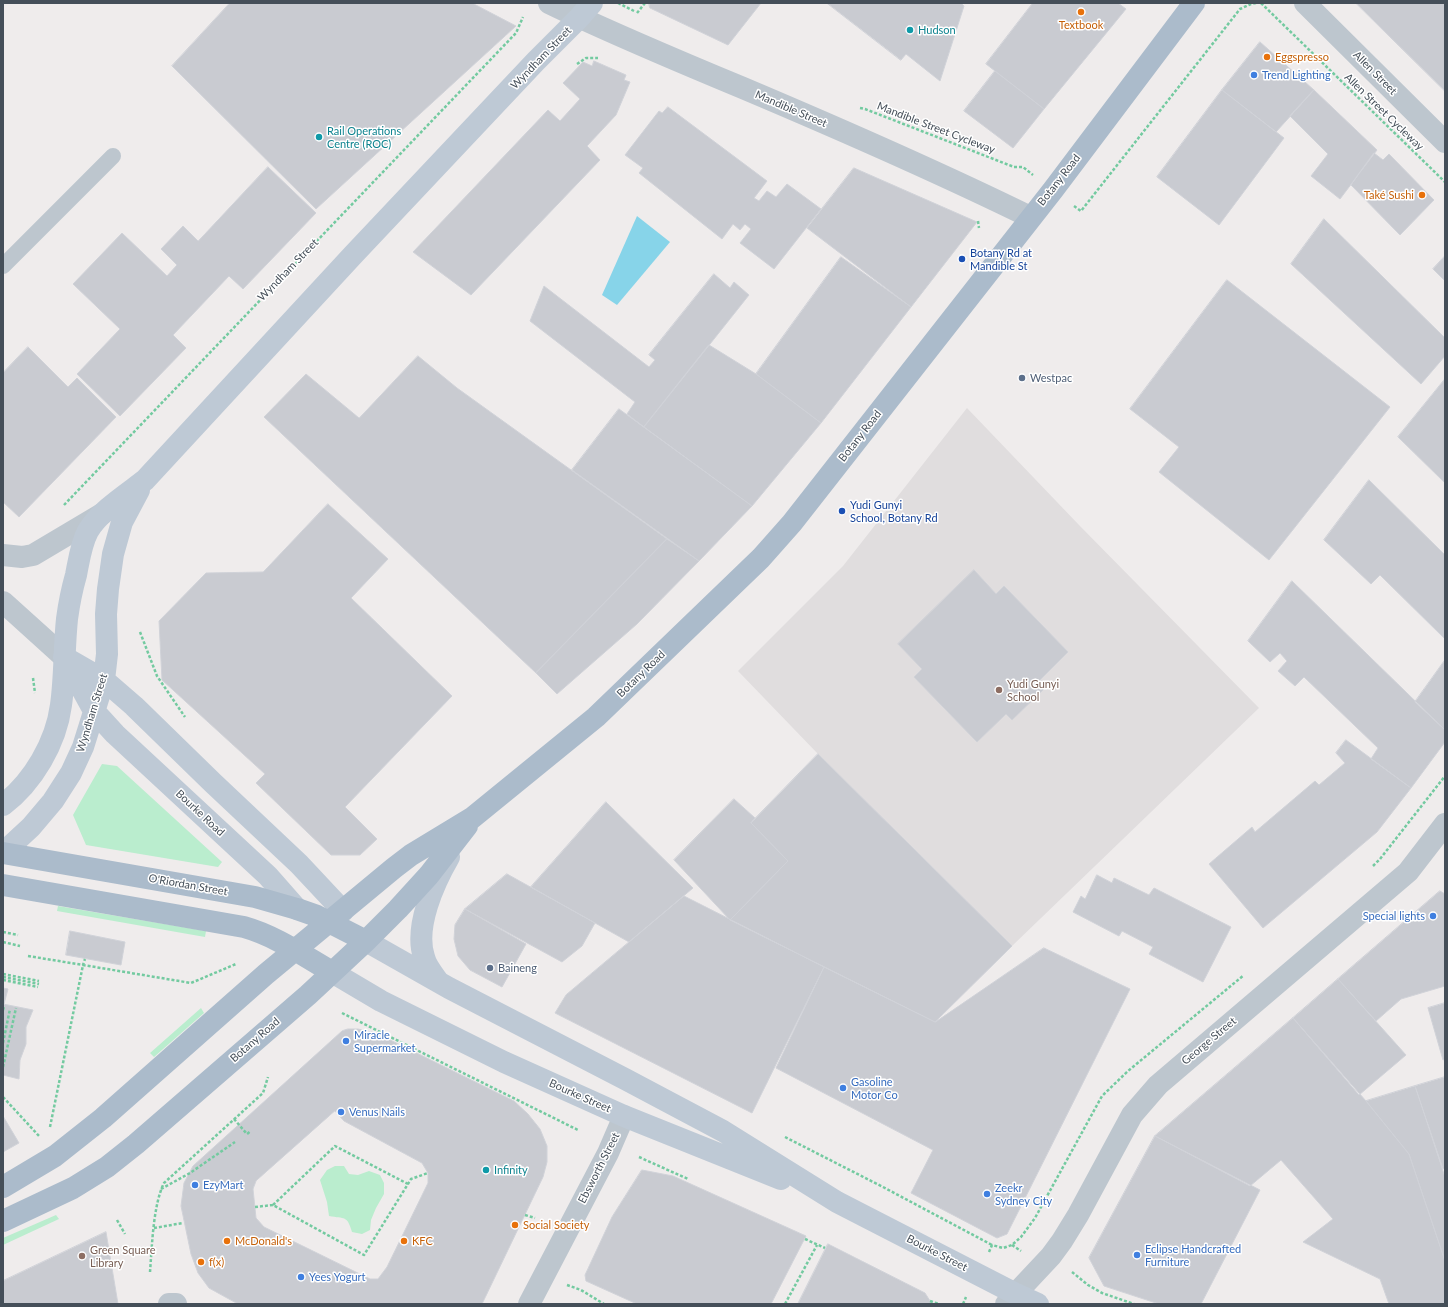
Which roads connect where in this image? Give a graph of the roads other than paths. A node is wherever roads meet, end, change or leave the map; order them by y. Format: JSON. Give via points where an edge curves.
{"nodes":[{"id":1,"x":550,"y":3,"type":"edge"},
{"id":2,"x":1194,"y":3,"type":"edge"},
{"id":3,"x":1305,"y":3,"type":"edge"},
{"id":4,"x":586,"y":10,"type":"edge"},
{"id":5,"x":1445,"y":142,"type":"edge"},
{"id":6,"x":113,"y":156,"type":"dead end"},
{"id":7,"x":1030,"y":217,"type":"junction"},
{"id":8,"x":3,"y":266,"type":"edge"},
{"id":9,"x":145,"y":480,"type":"junction"},
{"id":10,"x":105,"y":512,"type":"junction"},
{"id":11,"x":3,"y":555,"type":"edge"},
{"id":12,"x":3,"y":602,"type":"edge"},
{"id":13,"x":64,"y":657,"type":"junction"},
{"id":14,"x":104,"y":680,"type":"junction"},
{"id":15,"x":94,"y":711,"type":"junction"},
{"id":16,"x":3,"y":805,"type":"edge"},
{"id":17,"x":472,"y":818,"type":"junction"},
{"id":18,"x":1445,"y":824,"type":"edge"},
{"id":19,"x":3,"y":853,"type":"edge"},
{"id":20,"x":3,"y":885,"type":"edge"},
{"id":21,"x":297,"y":909,"type":"junction"},
{"id":22,"x":328,"y":923,"type":"junction"},
{"id":23,"x":366,"y":941,"type":"junction"},
{"id":24,"x":295,"y":950,"type":"junction"},
{"id":25,"x":332,"y":972,"type":"junction"},
{"id":26,"x":439,"y":982,"type":"junction"},
{"id":27,"x":624,"y":1116,"type":"junction"},
{"id":28,"x":3,"y":1187,"type":"edge"},
{"id":29,"x":837,"y":1202,"type":"junction"},
{"id":30,"x":3,"y":1221,"type":"edge"},
{"id":31,"x":1011,"y":1299,"type":"edge"},
{"id":32,"x":169,"y":1304,"type":"edge"},
{"id":33,"x":176,"y":1304,"type":"edge"},
{"id":34,"x":530,"y":1304,"type":"edge"},
{"id":35,"x":1038,"y":1304,"type":"edge"}],
"edges":[{"from":1,"to":4,"type":"street","name":"Mandible Street"},
{"from":2,"to":7,"type":"main road","name":"Botany Road"},
{"from":3,"to":5,"type":"street","name":"Allen Street"},
{"from":4,"to":7,"type":"street","name":"Mandible Street"},
{"from":4,"to":9,"type":"main road","name":"Wyndham Street","via":[[353,255]]},
{"from":6,"to":8,"type":"lane"},
{"from":7,"to":17,"type":"main road","name":"Botany Road","via":[[792,523],[761,558],[596,717]]},
{"from":9,"to":10,"type":"main road","name":"Wyndham Street"},
{"from":9,"to":14,"type":"main road","name":"Wyndham Street","via":[[122,522],[113,554],[106,614]]},
{"from":10,"to":11,"type":"street","via":[[33,555]]},
{"from":10,"to":13,"type":"main road","name":"Wyndham Street","via":[[91,526],[83,544],[69,603]]},
{"from":12,"to":13,"type":"street","name":"Bourke Road"},
{"from":13,"to":14,"type":"main road","name":"Bourke Road"},
{"from":13,"to":15,"type":"main road","name":"Bourke Road"},
{"from":13,"to":16,"type":"main road","name":"Wyndham Street","via":[[61,705],[49,743],[25,784]]},
{"from":14,"to":15,"type":"main road","name":"Wyndham Street"},
{"from":14,"to":22,"type":"main road","name":"Bourke Road","via":[[299,864]]},
{"from":15,"to":19,"type":"main road","name":"Wyndham Street","via":[[83,747],[63,787],[36,822]]},
{"from":15,"to":21,"type":"main road","name":"Bourke Road","via":[[128,747],[268,876]]},
{"from":17,"to":22,"type":"main road","name":"Botany Road","via":[[411,855]]},
{"from":17,"to":23,"type":"main road","name":"Botany Road","via":[[430,875]]},
{"from":17,"to":26,"type":"main road","via":[[438,878],[424,919],[423,956]]},
{"from":18,"to":31,"type":"street","name":"George Street","via":[[1408,872],[1145,1098],[1132,1114],[1070,1229],[1051,1256]]},
{"from":19,"to":21,"type":"main road","name":"O'Riordan Street","via":[[232,892]]},
{"from":20,"to":24,"type":"main road","via":[[244,927],[262,932]]},
{"from":21,"to":22,"type":"main road","name":"Bourke Road"},
{"from":22,"to":23,"type":"main road","name":"Bourke Road"},
{"from":22,"to":24,"type":"main road","name":"Botany Road"},
{"from":22,"to":25,"type":"main road","name":"Bourke Road"},
{"from":23,"to":25,"type":"main road","name":"Botany Road"},
{"from":23,"to":26,"type":"main road","name":"Bourke Street"},
{"from":24,"to":25,"type":"main road"},
{"from":24,"to":28,"type":"main road","name":"Botany Road","via":[[63,1150]]},
{"from":25,"to":27,"type":"main road","name":"Bourke Street","via":[[381,1001],[451,1036]]},
{"from":25,"to":30,"type":"main road","name":"Botany Road","via":[[107,1167],[67,1191]]},
{"from":26,"to":29,"type":"main road","name":"Bourke Street","via":[[723,1131]]},
{"from":27,"to":29,"type":"main road","name":"Bourke Street"},
{"from":27,"to":34,"type":"street","name":"Ebsworth Street","via":[[608,1153]]},
{"from":29,"to":31,"type":"main road","name":"Bourke Street"},
{"from":31,"to":35,"type":"main road","name":"Bourke Street"},
{"from":32,"to":33,"type":"street"}]}
